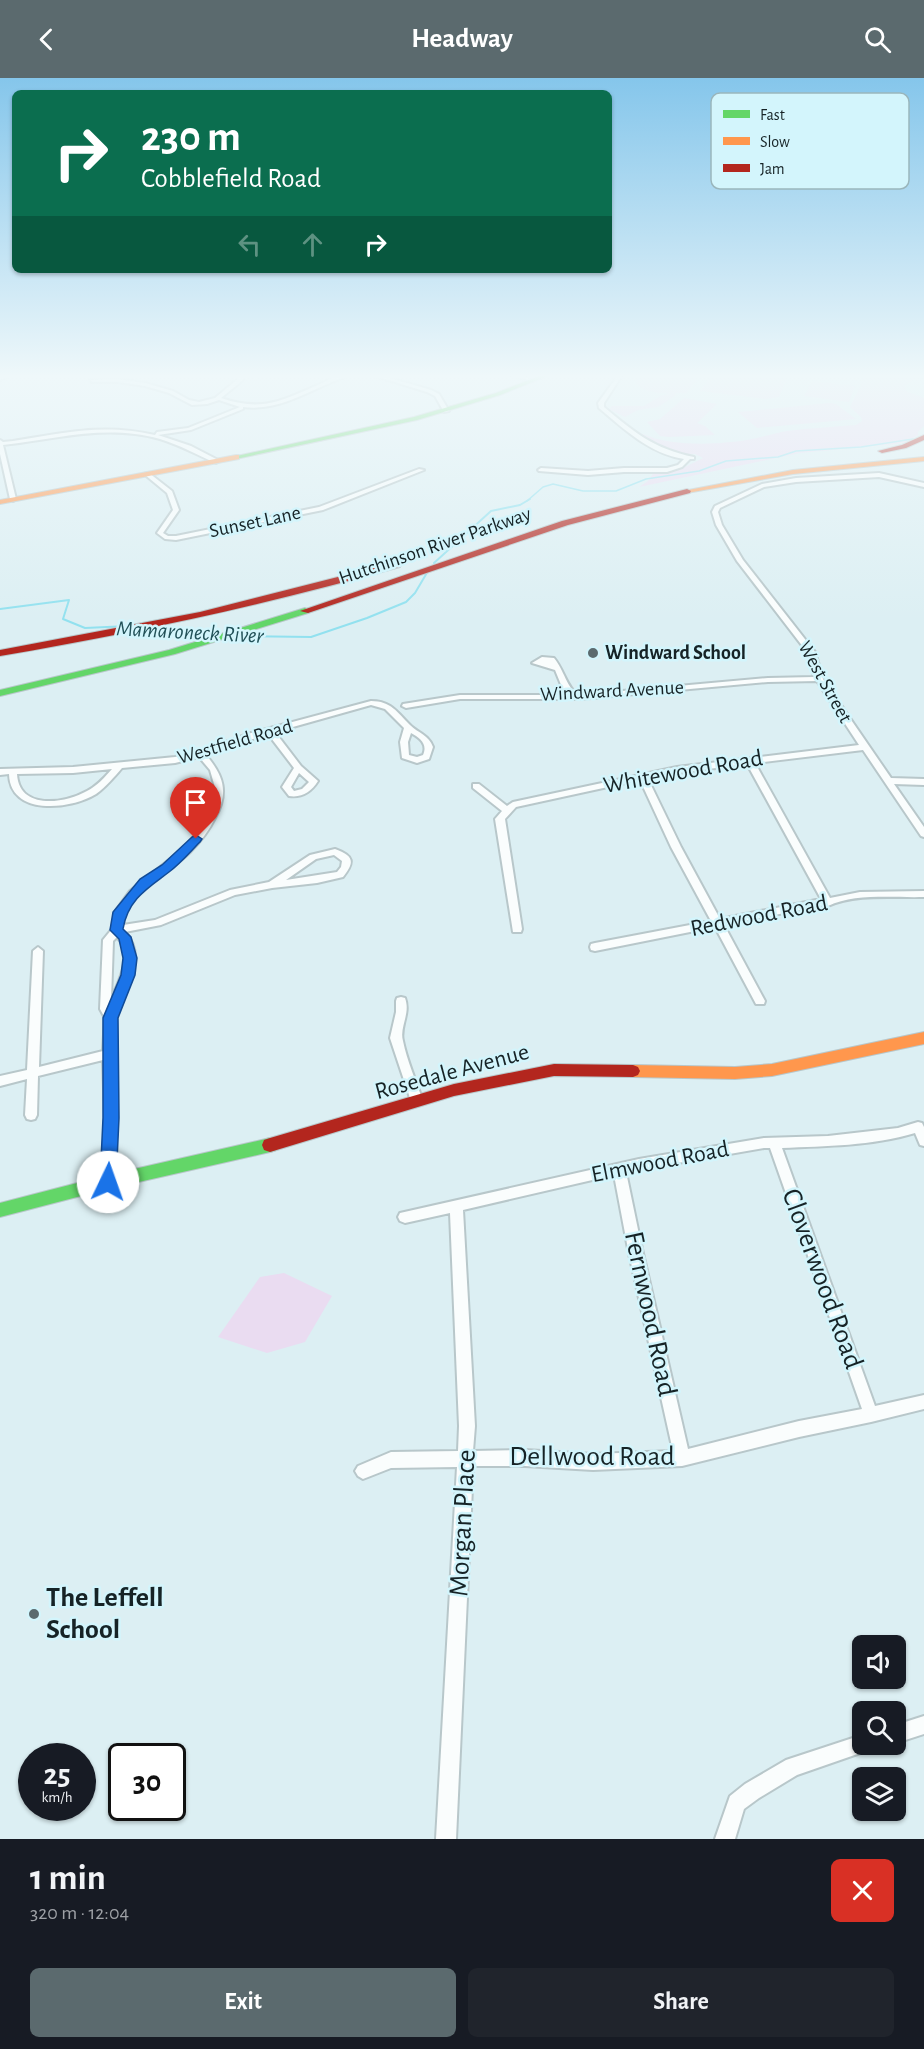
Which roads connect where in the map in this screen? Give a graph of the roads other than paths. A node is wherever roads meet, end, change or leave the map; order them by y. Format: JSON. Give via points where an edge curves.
{"nodes":[{"id":1,"x":2,"y":456,"type":"edge"},
{"id":2,"x":206,"y":456,"type":"edge"},
{"id":3,"x":239,"y":456,"type":"edge"},
{"id":4,"x":683,"y":456,"type":"edge"},
{"id":5,"x":848,"y":456,"type":"edge"},
{"id":6,"x":868,"y":456,"type":"edge"},
{"id":7,"x":924,"y":460,"type":"edge"},
{"id":8,"x":216,"y":461,"type":"junction"},
{"id":9,"x":763,"y":469,"type":"junction"},
{"id":10,"x":421,"y":470,"type":"dead end"},
{"id":11,"x":541,"y":470,"type":"dead end"},
{"id":12,"x":147,"y":474,"type":"junction"},
{"id":13,"x":924,"y":485,"type":"edge"},
{"id":14,"x":7,"y":501,"type":"edge"},
{"id":15,"x":0,"y":653,"type":"edge"},
{"id":16,"x":558,"y":668,"type":"dead end"},
{"id":17,"x":819,"y":680,"type":"junction"},
{"id":18,"x":0,"y":693,"type":"edge"},
{"id":19,"x":575,"y":696,"type":"junction"},
{"id":20,"x":406,"y":706,"type":"dead end"},
{"id":21,"x":408,"y":728,"type":"dead end"},
{"id":22,"x":270,"y":730,"type":"junction"},
{"id":23,"x":863,"y":747,"type":"junction"},
{"id":24,"x":201,"y":754,"type":"junction"},
{"id":25,"x":749,"y":760,"type":"junction"},
{"id":26,"x":120,"y":765,"type":"junction"},
{"id":27,"x":298,"y":768,"type":"dead end"},
{"id":28,"x":13,"y":771,"type":"junction"},
{"id":29,"x":0,"y":772,"type":"edge"},
{"id":30,"x":643,"y":777,"type":"junction"},
{"id":31,"x":887,"y":781,"type":"junction"},
{"id":32,"x":924,"y":782,"type":"edge"},
{"id":33,"x":476,"y":786,"type":"dead end"},
{"id":34,"x":507,"y":811,"type":"junction"},
{"id":35,"x":924,"y":834,"type":"edge"},
{"id":36,"x":272,"y":885,"type":"junction"},
{"id":37,"x":924,"y":894,"type":"edge"},
{"id":38,"x":828,"y":903,"type":"junction"},
{"id":39,"x":717,"y":924,"type":"junction"},
{"id":40,"x":517,"y":929,"type":"dead end"},
{"id":41,"x":117,"y":930,"type":"junction"},
{"id":42,"x":595,"y":947,"type":"dead end"},
{"id":43,"x":38,"y":951,"type":"dead end"},
{"id":44,"x":401,"y":1001,"type":"dead end"},
{"id":45,"x":760,"y":1001,"type":"dead end"},
{"id":46,"x":110,"y":1018,"type":"junction"},
{"id":47,"x":924,"y":1038,"type":"edge"},
{"id":48,"x":110,"y":1054,"type":"junction"},
{"id":49,"x":32,"y":1072,"type":"junction"},
{"id":50,"x":0,"y":1081,"type":"edge"},
{"id":51,"x":417,"y":1101,"type":"junction"},
{"id":52,"x":31,"y":1115,"type":"dead end"},
{"id":53,"x":924,"y":1140,"type":"edge"},
{"id":54,"x":774,"y":1143,"type":"junction"},
{"id":55,"x":619,"y":1169,"type":"junction"},
{"id":56,"x":108,"y":1182,"type":"junction"},
{"id":57,"x":456,"y":1206,"type":"junction"},
{"id":58,"x":0,"y":1210,"type":"edge"},
{"id":59,"x":405,"y":1217,"type":"dead end"},
{"id":60,"x":924,"y":1402,"type":"edge"},
{"id":61,"x":871,"y":1415,"type":"junction"},
{"id":62,"x":467,"y":1458,"type":"junction"},
{"id":63,"x":682,"y":1458,"type":"junction"},
{"id":64,"x":363,"y":1471,"type":"dead end"},
{"id":65,"x":924,"y":1725,"type":"edge"},
{"id":66,"x":906,"y":1731,"type":"edge"},
{"id":67,"x":852,"y":1748,"type":"edge"},
{"id":68,"x":446,"y":1839,"type":"edge"},
{"id":69,"x":725,"y":1839,"type":"edge"}],
"edges":[{"from":1,"to":14,"type":"street"},
{"from":2,"to":8,"type":"street"},
{"from":3,"to":8,"type":"main road"},
{"from":4,"to":11,"type":"street","via":[[690,458],[668,470]]},
{"from":5,"to":9,"type":"main road"},
{"from":6,"to":9,"type":"main road","name":"Hutchinson River Parkway"},
{"from":7,"to":18,"type":"main road","name":"Hutchinson River Parkway","via":[[763,476],[664,496],[572,521],[207,642]]},
{"from":8,"to":12,"type":"main road"},
{"from":9,"to":15,"type":"main road","name":"Hutchinson River Parkway","via":[[619,499],[293,595],[171,623]]},
{"from":10,"to":12,"type":"street","name":"Sunset Lane","via":[[321,509],[176,538],[162,537],[161,528],[174,514],[170,492]]},
{"from":12,"to":14,"type":"main road"},
{"from":13,"to":17,"type":"street","name":"West Street","via":[[866,475],[796,480],[757,489],[717,507],[715,516],[740,561],[811,652]]},
{"from":16,"to":19,"type":"street","via":[[568,692]]},
{"from":17,"to":19,"type":"street","name":"Windward Avenue","via":[[768,680]]},
{"from":17,"to":23,"type":"street","name":"West Street"},
{"from":19,"to":20,"type":"street","name":"Windward Avenue","via":[[480,696]]},
{"from":21,"to":22,"type":"street","name":"Westfield Road","via":[[394,710],[385,704],[371,703]]},
{"from":22,"to":24,"type":"street","name":"Westfield Road"},
{"from":22,"to":27,"type":"street"},
{"from":23,"to":25,"type":"street","name":"Whitewood Road"},
{"from":23,"to":31,"type":"street","name":"West Street"},
{"from":24,"to":26,"type":"street","name":"Westfield Road"},
{"from":24,"to":41,"type":"street","via":[[214,770],[220,791],[216,809],[187,850],[133,893],[120,912]]},
{"from":25,"to":30,"type":"street","name":"Whitewood Road"},
{"from":25,"to":38,"type":"street"},
{"from":26,"to":28,"type":"street","name":"Westfield Road"},
{"from":26,"to":28,"type":"street","via":[[90,794],[57,803],[24,798],[15,792],[11,783]]},
{"from":28,"to":29,"type":"street","name":"Westfield Road"},
{"from":30,"to":34,"type":"street","name":"Whitewood Road","via":[[513,806]]},
{"from":30,"to":39,"type":"street"},
{"from":31,"to":32,"type":"street"},
{"from":31,"to":35,"type":"street","name":"West Street"},
{"from":33,"to":34,"type":"street"},
{"from":34,"to":40,"type":"street","via":[[500,819]]},
{"from":36,"to":36,"type":"street","via":[[313,857],[335,852],[347,861],[335,877]]},
{"from":36,"to":41,"type":"street","via":[[233,892],[157,923]]},
{"from":37,"to":38,"type":"street","name":"Redwood Road","via":[[860,895]]},
{"from":38,"to":39,"type":"street","name":"Redwood Road"},
{"from":39,"to":42,"type":"street","name":"Redwood Road"},
{"from":39,"to":45,"type":"street"},
{"from":41,"to":46,"type":"street","via":[[108,940],[105,1009]]},
{"from":41,"to":46,"type":"street","via":[[125,937],[130,958],[128,975]]},
{"from":43,"to":49,"type":"street"},
{"from":44,"to":51,"type":"street","via":[[396,1038]]},
{"from":46,"to":48,"type":"street"},
{"from":47,"to":51,"type":"main road","name":"Rosedale Avenue","via":[[772,1070],[555,1070]]},
{"from":48,"to":49,"type":"street"},
{"from":48,"to":56,"type":"street"},
{"from":49,"to":50,"type":"street"},
{"from":49,"to":52,"type":"street"},
{"from":51,"to":56,"type":"main road","name":"Rosedale Avenue","via":[[278,1143]]},
{"from":53,"to":54,"type":"street","name":"Elmwood Road","via":[[918,1127],[828,1141]]},
{"from":54,"to":55,"type":"street","name":"Elmwood Road"},
{"from":54,"to":61,"type":"street","name":"Cloverwood Road"},
{"from":55,"to":57,"type":"street","name":"Elmwood Road"},
{"from":55,"to":63,"type":"street","name":"Fernwood Road"},
{"from":56,"to":58,"type":"main road","name":"Rosedale Avenue"},
{"from":57,"to":59,"type":"street","name":"Elmwood Road"},
{"from":57,"to":62,"type":"street","name":"Morgan Place"},
{"from":60,"to":61,"type":"street","name":"Dellwood Road"},
{"from":61,"to":63,"type":"street","name":"Dellwood Road"},
{"from":62,"to":63,"type":"street","name":"Dellwood Road","via":[[593,1462]]},
{"from":62,"to":64,"type":"street","name":"Dellwood Road","via":[[391,1460]]},
{"from":62,"to":68,"type":"street","name":"Morgan Place"},
{"from":65,"to":66,"type":"street"},
{"from":67,"to":69,"type":"street","via":[[793,1767],[752,1791],[737,1803]]}]}
